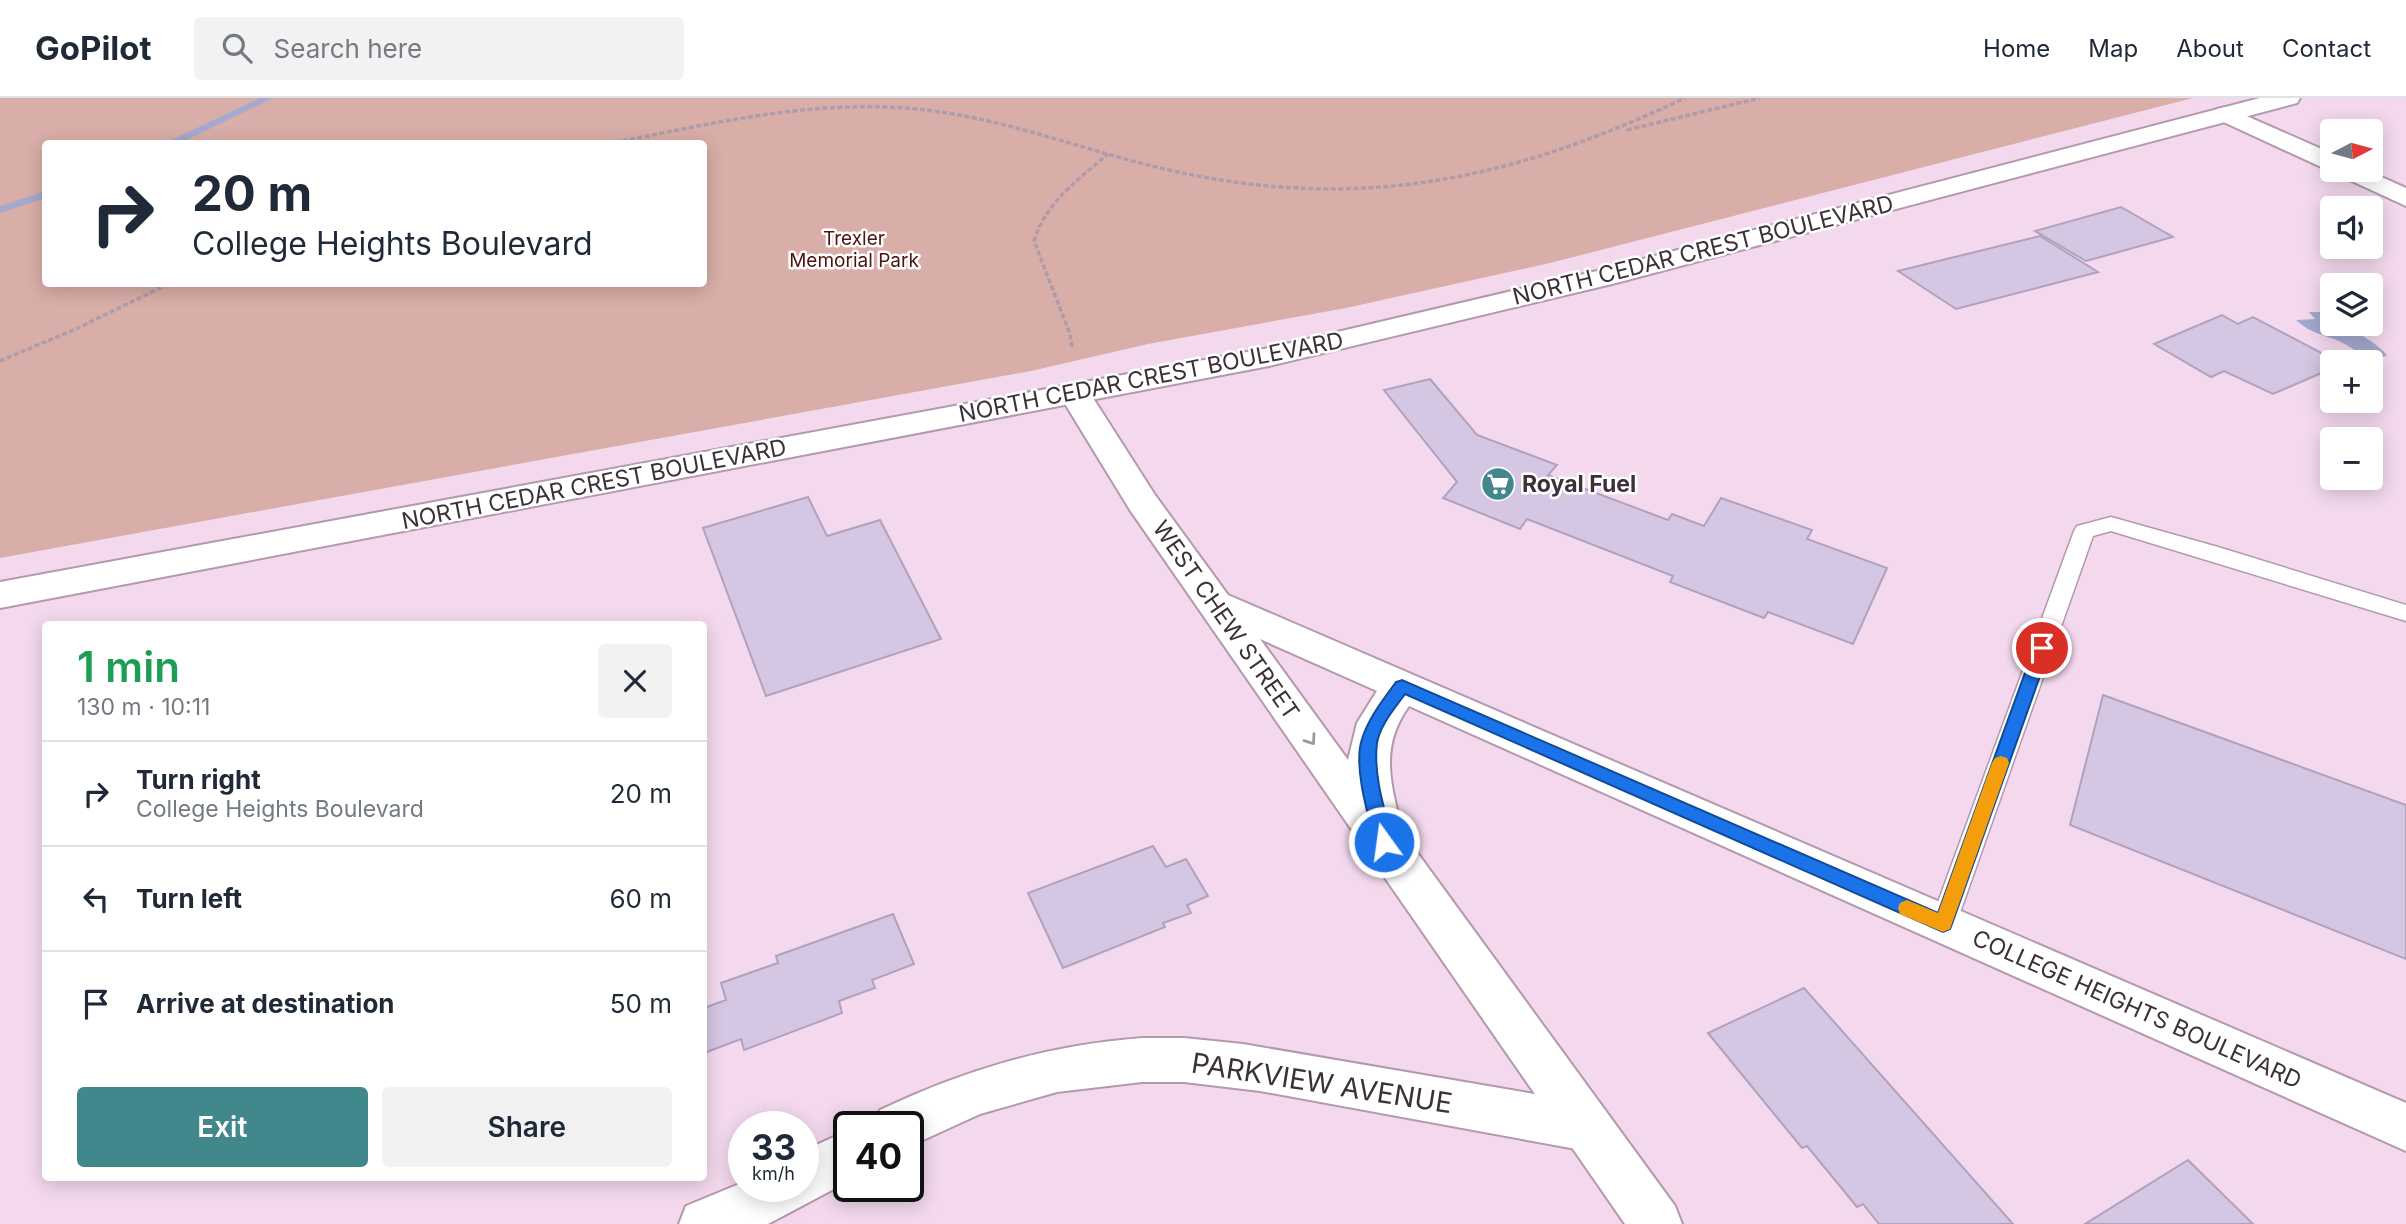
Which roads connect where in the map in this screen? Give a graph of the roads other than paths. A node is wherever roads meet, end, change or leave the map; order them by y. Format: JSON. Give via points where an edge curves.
{"nodes":[{"id":1,"x":2288,"y":98,"type":"edge"},
{"id":2,"x":2226,"y":114,"type":"junction"},
{"id":3,"x":2320,"y":158,"type":"edge"},
{"id":4,"x":2372,"y":182,"type":"edge"},
{"id":5,"x":2406,"y":198,"type":"edge"},
{"id":6,"x":1074,"y":394,"type":"junction"},
{"id":7,"x":0,"y":595,"type":"edge"},
{"id":8,"x":1215,"y":604,"type":"junction"},
{"id":9,"x":2406,"y":613,"type":"edge"},
{"id":10,"x":1402,"y":686,"type":"junction"},
{"id":11,"x":1384,"y":842,"type":"junction"},
{"id":12,"x":1943,"y":924,"type":"junction"},
{"id":13,"x":924,"y":1113,"type":"edge"},
{"id":14,"x":1587,"y":1127,"type":"junction"},
{"id":15,"x":2406,"y":1127,"type":"edge"},
{"id":16,"x":759,"y":1202,"type":"edge"},
{"id":17,"x":705,"y":1224,"type":"edge"},
{"id":18,"x":1656,"y":1224,"type":"edge"}],
"edges":[{"from":1,"to":2,"type":"street","name":"NORTH CEDAR CREST BOULEVARD"},
{"from":2,"to":3,"type":"street"},
{"from":2,"to":6,"type":"street","name":"NORTH CEDAR CREST BOULEVARD","via":[[1602,278],[1269,357]]},
{"from":4,"to":5,"type":"street"},
{"from":6,"to":7,"type":"street","name":"NORTH CEDAR CREST BOULEVARD"},
{"from":6,"to":8,"type":"street","name":"WEST CHEW STREET","via":[[1142,502]]},
{"from":8,"to":10,"type":"street","name":"COLLEGE HEIGHTS BOULEVARD"},
{"from":8,"to":11,"type":"street","name":"WEST CHEW STREET","one_way":true},
{"from":9,"to":12,"type":"lane","via":[[2111,524],[2084,531]]},
{"from":10,"to":11,"type":"street","name":"WEST CHEW STREET","via":[[1377,721],[1369,742],[1370,789]]},
{"from":10,"to":12,"type":"street","name":"COLLEGE HEIGHTS BOULEVARD"},
{"from":11,"to":14,"type":"street","name":"WEST CHEW STREET"},
{"from":12,"to":15,"type":"street","name":"COLLEGE HEIGHTS BOULEVARD"},
{"from":13,"to":14,"type":"street","name":"PARKVIEW AVENUE","via":[[1011,1081],[1093,1064],[1159,1060],[1225,1063]]},
{"from":14,"to":18,"type":"street","name":"WEST CHEW STREET"},
{"from":16,"to":17,"type":"street"}]}
